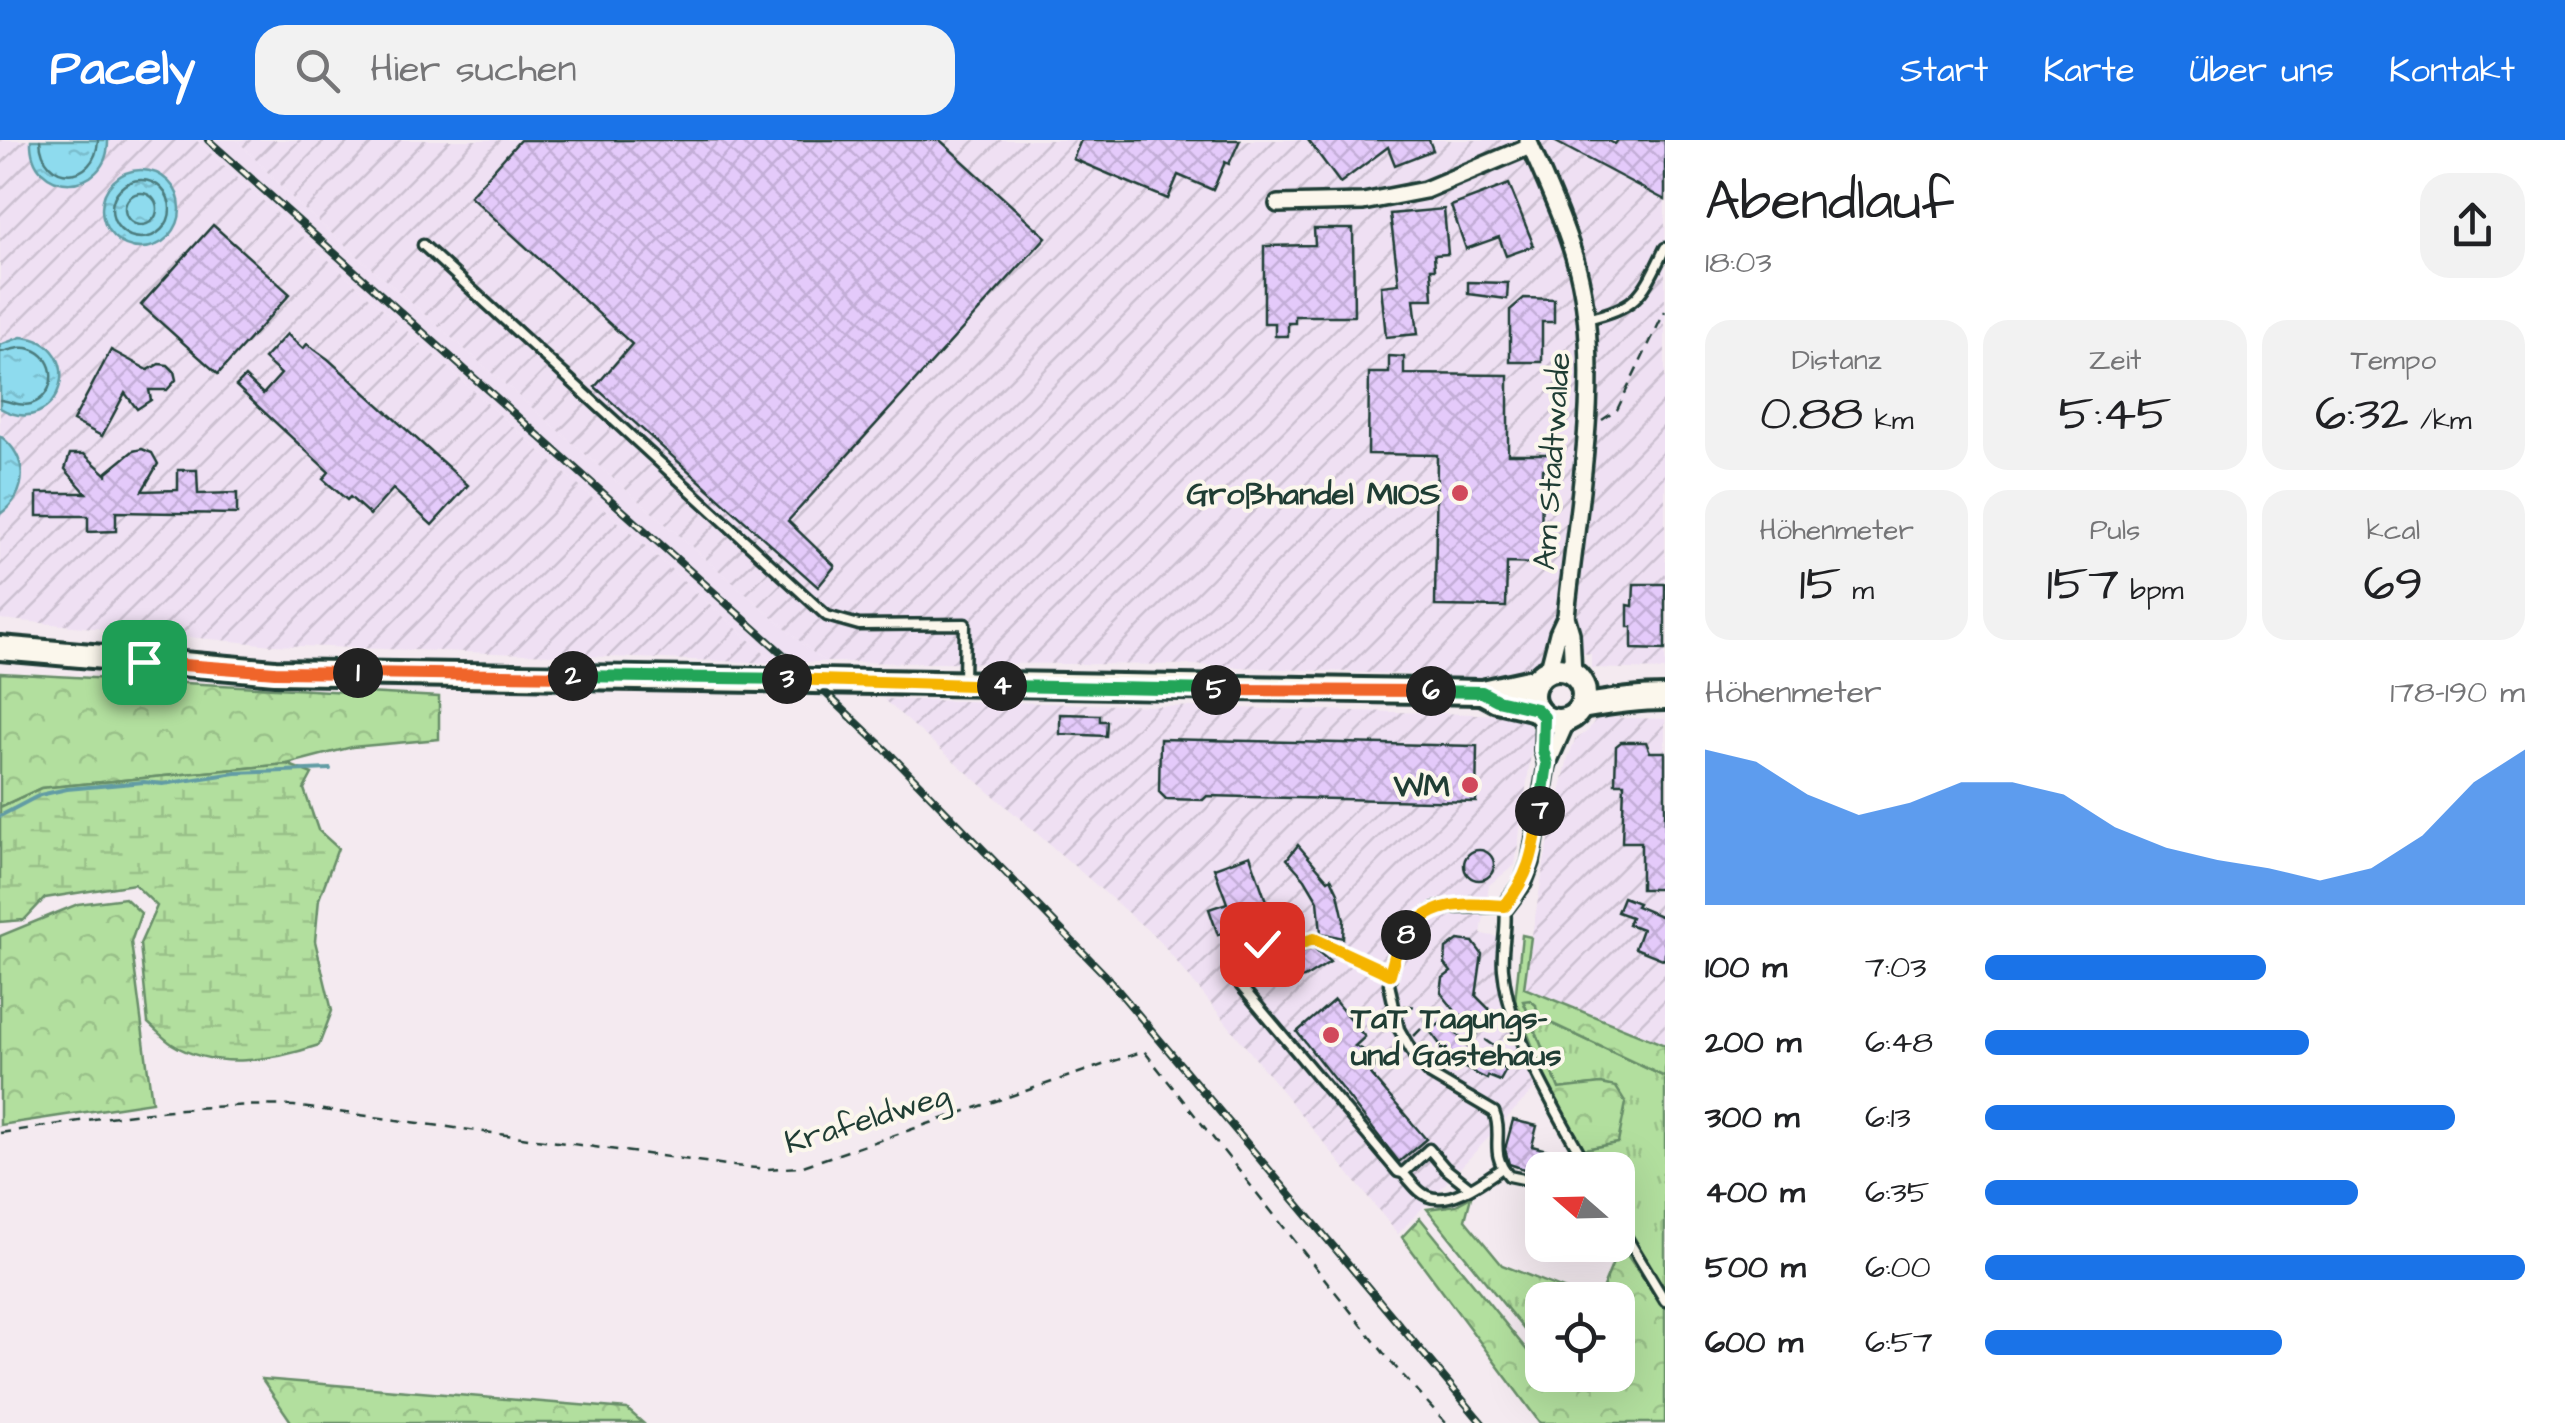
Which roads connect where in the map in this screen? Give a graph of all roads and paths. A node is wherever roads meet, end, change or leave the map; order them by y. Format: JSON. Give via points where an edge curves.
{"nodes":[{"id":1,"x":1529,"y":143,"type":"edge"},
{"id":2,"x":1278,"y":204,"type":"dead end"},
{"id":3,"x":423,"y":244,"type":"dead end"},
{"id":4,"x":1665,"y":248,"type":"edge"},
{"id":5,"x":1665,"y":311,"type":"edge"},
{"id":6,"x":1586,"y":319,"type":"junction"},
{"id":7,"x":1586,"y":419,"type":"junction"},
{"id":8,"x":1566,"y":616,"type":"junction"},
{"id":9,"x":0,"y":648,"type":"edge"},
{"id":10,"x":1542,"y":676,"type":"junction"},
{"id":11,"x":1577,"y":678,"type":"junction"},
{"id":12,"x":964,"y":685,"type":"junction"},
{"id":13,"x":1482,"y":692,"type":"junction"},
{"id":14,"x":1635,"y":698,"type":"junction"},
{"id":15,"x":1665,"y":698,"type":"edge"},
{"id":16,"x":1557,"y":713,"type":"junction"},
{"id":17,"x":1547,"y":764,"type":"junction"},
{"id":18,"x":1505,"y":906,"type":"junction"},
{"id":19,"x":1390,"y":974,"type":"junction"},
{"id":20,"x":1392,"y":1006,"type":"junction"},
{"id":21,"x":1430,"y":1007,"type":"junction"},
{"id":22,"x":1474,"y":1034,"type":"junction"},
{"id":23,"x":1406,"y":1043,"type":"junction"},
{"id":24,"x":1502,"y":1052,"type":"dead end"},
{"id":25,"x":1431,"y":1075,"type":"junction"},
{"id":26,"x":0,"y":1133,"type":"edge"},
{"id":27,"x":1579,"y":1152,"type":"edge"},
{"id":28,"x":1502,"y":1168,"type":"junction"},
{"id":29,"x":1403,"y":1173,"type":"junction"},
{"id":30,"x":1525,"y":1181,"type":"edge"},
{"id":31,"x":1469,"y":1188,"type":"junction"},
{"id":32,"x":1635,"y":1255,"type":"edge"},
{"id":33,"x":1665,"y":1302,"type":"edge"},
{"id":34,"x":1446,"y":1423,"type":"edge"}],
"edges":[{"from":1,"to":2,"type":"street","via":[[1426,190],[1363,202]]},
{"from":1,"to":6,"type":"street","name":"Am Stadtwalde","via":[[1567,236]]},
{"from":3,"to":12,"type":"lane","via":[[827,616],[858,625],[965,624]]},
{"from":4,"to":6,"type":"lane","via":[[1644,291],[1620,311]]},
{"from":5,"to":7,"type":"path","via":[[1614,415]]},
{"from":6,"to":7,"type":"street","name":"Am Stadtwalde"},
{"from":7,"to":8,"type":"street","name":"Am Stadtwalde"},
{"from":8,"to":10,"type":"street","name":"Am Stadtwalde"},
{"from":8,"to":11,"type":"street","name":"Am Stadtwalde"},
{"from":9,"to":12,"type":"main road","via":[[275,672]]},
{"from":10,"to":11,"type":"main road","via":[[1565,670]]},
{"from":10,"to":13,"type":"main road"},
{"from":10,"to":16,"type":"main road","via":[[1532,695]]},
{"from":11,"to":14,"type":"main road"},
{"from":11,"to":16,"type":"main road","via":[[1584,699]]},
{"from":12,"to":13,"type":"main road"},
{"from":13,"to":16,"type":"main road"},
{"from":14,"to":15,"type":"main road"},
{"from":14,"to":16,"type":"main road"},
{"from":16,"to":17,"type":"street"},
{"from":16,"to":17,"type":"street","via":[[1543,750]]},
{"from":17,"to":18,"type":"street","via":[[1531,862]]},
{"from":18,"to":19,"type":"lane","via":[[1436,908],[1397,948]]},
{"from":18,"to":27,"type":"lane","via":[[1502,968],[1509,1001]]},
{"from":19,"to":20,"type":"lane"},
{"from":19,"to":29,"type":"lane","via":[[1314,939],[1288,947],[1247,945],[1235,974]]},
{"from":20,"to":21,"type":"path"},
{"from":20,"to":23,"type":"lane"},
{"from":21,"to":22,"type":"path","via":[[1453,1014]]},
{"from":21,"to":23,"type":"path","via":[[1423,1028]]},
{"from":22,"to":24,"type":"path"},
{"from":22,"to":25,"type":"path"},
{"from":23,"to":25,"type":"lane"},
{"from":25,"to":28,"type":"lane","via":[[1494,1112]]},
{"from":26,"to":34,"type":"path","name":"Krafeldweg","via":[[161,1109],[294,1106],[734,1166],[800,1167],[1144,1051]]},
{"from":28,"to":30,"type":"lane"},
{"from":28,"to":31,"type":"lane"},
{"from":29,"to":31,"type":"lane","via":[[1424,1196],[1442,1198]]},
{"from":29,"to":31,"type":"lane","via":[[1430,1149]]},
{"from":32,"to":33,"type":"lane"}]}
